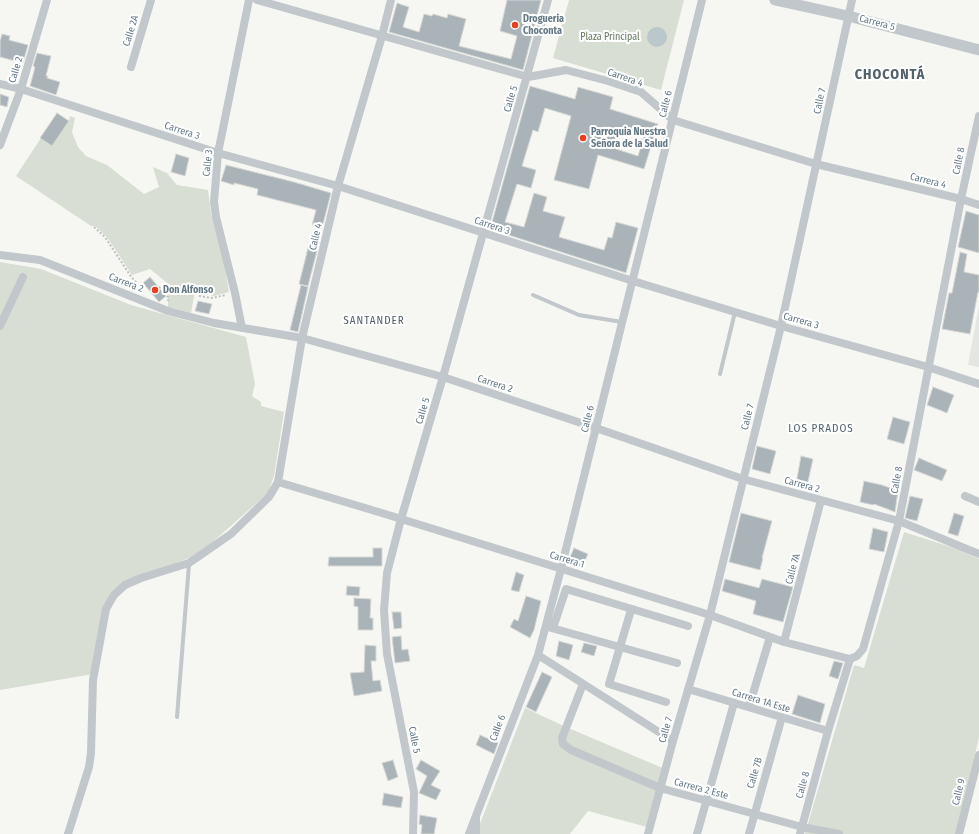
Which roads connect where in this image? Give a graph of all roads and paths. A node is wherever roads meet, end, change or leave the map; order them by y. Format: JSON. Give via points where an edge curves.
{"nodes":[{"id":1,"x":47,"y":0,"type":"edge"},
{"id":2,"x":151,"y":0,"type":"edge"},
{"id":3,"x":250,"y":0,"type":"edge"},
{"id":4,"x":256,"y":0,"type":"edge"},
{"id":5,"x":391,"y":0,"type":"edge"},
{"id":6,"x":548,"y":0,"type":"edge"},
{"id":7,"x":702,"y":0,"type":"edge"},
{"id":8,"x":775,"y":0,"type":"edge"},
{"id":9,"x":852,"y":0,"type":"edge"},
{"id":10,"x":848,"y":16,"type":"junction"},
{"id":11,"x":382,"y":36,"type":"junction"},
{"id":12,"x":979,"y":50,"type":"edge"},
{"id":13,"x":131,"y":67,"type":"dead end"},
{"id":14,"x":528,"y":77,"type":"junction"},
{"id":15,"x":0,"y":84,"type":"edge"},
{"id":16,"x":21,"y":89,"type":"junction"},
{"id":17,"x":979,"y":116,"type":"edge"},
{"id":18,"x":673,"y":120,"type":"junction"},
{"id":19,"x":0,"y":145,"type":"edge"},
{"id":20,"x":218,"y":153,"type":"junction"},
{"id":21,"x":816,"y":164,"type":"junction"},
{"id":22,"x":338,"y":186,"type":"junction"},
{"id":23,"x":960,"y":199,"type":"junction"},
{"id":24,"x":979,"y":205,"type":"edge"},
{"id":25,"x":94,"y":227,"type":"dead end"},
{"id":26,"x":482,"y":233,"type":"junction"},
{"id":27,"x":0,"y":255,"type":"edge"},
{"id":28,"x":24,"y":277,"type":"dead end"},
{"id":29,"x":633,"y":281,"type":"junction"},
{"id":30,"x":159,"y":287,"type":"dead end"},
{"id":31,"x":235,"y":293,"type":"junction"},
{"id":32,"x":532,"y":295,"type":"dead end"},
{"id":33,"x":199,"y":296,"type":"dead end"},
{"id":34,"x":149,"y":302,"type":"junction"},
{"id":35,"x":168,"y":311,"type":"junction"},
{"id":36,"x":735,"y":312,"type":"junction"},
{"id":37,"x":623,"y":322,"type":"junction"},
{"id":38,"x":0,"y":326,"type":"edge"},
{"id":39,"x":781,"y":326,"type":"junction"},
{"id":40,"x":242,"y":328,"type":"junction"},
{"id":41,"x":302,"y":338,"type":"junction"},
{"id":42,"x":928,"y":367,"type":"junction"},
{"id":43,"x":720,"y":374,"type":"dead end"},
{"id":44,"x":443,"y":377,"type":"junction"},
{"id":45,"x":979,"y":384,"type":"edge"},
{"id":46,"x":596,"y":428,"type":"junction"},
{"id":47,"x":743,"y":480,"type":"junction"},
{"id":48,"x":278,"y":482,"type":"junction"},
{"id":49,"x":964,"y":496,"type":"dead end"},
{"id":50,"x":821,"y":500,"type":"junction"},
{"id":51,"x":979,"y":502,"type":"edge"},
{"id":52,"x":401,"y":519,"type":"junction"},
{"id":53,"x":899,"y":521,"type":"junction"},
{"id":54,"x":979,"y":554,"type":"edge"},
{"id":55,"x":189,"y":563,"type":"junction"},
{"id":56,"x":562,"y":569,"type":"junction"},
{"id":57,"x":631,"y":610,"type":"junction"},
{"id":58,"x":710,"y":615,"type":"junction"},
{"id":59,"x":688,"y":626,"type":"dead end"},
{"id":60,"x":550,"y":627,"type":"junction"},
{"id":61,"x":770,"y":637,"type":"junction"},
{"id":62,"x":784,"y":642,"type":"junction"},
{"id":63,"x":619,"y":647,"type":"junction"},
{"id":64,"x":538,"y":655,"type":"junction"},
{"id":65,"x":850,"y":659,"type":"junction"},
{"id":66,"x":677,"y":664,"type":"dead end"},
{"id":67,"x":583,"y":684,"type":"junction"},
{"id":68,"x":688,"y":689,"type":"junction"},
{"id":69,"x":666,"y":702,"type":"dead end"},
{"id":70,"x":734,"y":703,"type":"junction"},
{"id":71,"x":749,"y":707,"type":"junction"},
{"id":72,"x":177,"y":717,"type":"dead end"},
{"id":73,"x":782,"y":717,"type":"junction"},
{"id":74,"x":828,"y":731,"type":"junction"},
{"id":75,"x":673,"y":741,"type":"junction"},
{"id":76,"x":979,"y":755,"type":"edge"},
{"id":77,"x":660,"y":788,"type":"junction"},
{"id":78,"x":706,"y":801,"type":"junction"},
{"id":79,"x":476,"y":813,"type":"junction"},
{"id":80,"x":754,"y":814,"type":"junction"},
{"id":81,"x":801,"y":831,"type":"edge"},
{"id":82,"x":68,"y":834,"type":"edge"},
{"id":83,"x":413,"y":834,"type":"edge"},
{"id":84,"x":469,"y":834,"type":"edge"},
{"id":85,"x":476,"y":834,"type":"edge"},
{"id":86,"x":648,"y":834,"type":"edge"},
{"id":87,"x":697,"y":834,"type":"edge"},
{"id":88,"x":749,"y":834,"type":"edge"},
{"id":89,"x":839,"y":834,"type":"edge"},
{"id":90,"x":959,"y":834,"type":"edge"}],
"edges":[{"from":1,"to":16,"type":"street","name":"Calle 2"},
{"from":2,"to":13,"type":"street","name":"Calle 2A"},
{"from":3,"to":20,"type":"street","name":"Calle 3"},
{"from":4,"to":11,"type":"street","name":"Carrera 4"},
{"from":5,"to":11,"type":"street","name":"Calle 4"},
{"from":6,"to":14,"type":"street","name":"Calle 5"},
{"from":7,"to":18,"type":"street","name":"Calle 6"},
{"from":8,"to":10,"type":"street","name":"Carrera 5"},
{"from":9,"to":10,"type":"street","name":"Calle 7"},
{"from":10,"to":12,"type":"street","name":"Carrera 5"},
{"from":10,"to":21,"type":"street","name":"Calle 7"},
{"from":11,"to":14,"type":"street","name":"Carrera 4"},
{"from":11,"to":22,"type":"street","name":"Calle 4"},
{"from":14,"to":18,"type":"street","name":"Carrera 4","via":[[566,70],[608,82],[641,92]]},
{"from":14,"to":26,"type":"street","name":"Calle 5"},
{"from":15,"to":16,"type":"street","name":"Carrera 3"},
{"from":16,"to":19,"type":"street","name":"Calle 2"},
{"from":16,"to":20,"type":"street","name":"Carrera 3"},
{"from":17,"to":23,"type":"street","name":"Calle 8"},
{"from":18,"to":21,"type":"street","name":"Carrera 4"},
{"from":18,"to":29,"type":"street","name":"Calle 6"},
{"from":20,"to":22,"type":"street","name":"Carrera 3"},
{"from":20,"to":31,"type":"street","name":"Calle 3","via":[[214,202]]},
{"from":21,"to":23,"type":"street","name":"Carrera 4"},
{"from":21,"to":39,"type":"street","name":"Calle 7"},
{"from":22,"to":26,"type":"street","name":"Carrera 3"},
{"from":22,"to":41,"type":"street","name":"Calle 4"},
{"from":23,"to":24,"type":"street","name":"Carrera 4"},
{"from":23,"to":42,"type":"street","name":"Calle 8"},
{"from":25,"to":34,"type":"path","via":[[105,237]]},
{"from":26,"to":29,"type":"street","name":"Carrera 3"},
{"from":26,"to":44,"type":"street","name":"Calle 5"},
{"from":27,"to":34,"type":"street","name":"Carrera 2","via":[[40,260]]},
{"from":28,"to":38,"type":"street"},
{"from":29,"to":36,"type":"street","name":"Carrera 3"},
{"from":29,"to":37,"type":"street","name":"Calle 6"},
{"from":30,"to":35,"type":"path","via":[[168,297]]},
{"from":31,"to":33,"type":"path","via":[[212,298]]},
{"from":31,"to":40,"type":"street","name":"Calle 3"},
{"from":32,"to":37,"type":"lane","via":[[579,315]]},
{"from":34,"to":35,"type":"street","name":"Carrera 2"},
{"from":35,"to":40,"type":"street","name":"Carrera 2"},
{"from":36,"to":39,"type":"street","name":"Carrera 3"},
{"from":36,"to":43,"type":"lane"},
{"from":37,"to":46,"type":"street","name":"Calle 6"},
{"from":39,"to":42,"type":"street","name":"Carrera 3"},
{"from":39,"to":47,"type":"street","name":"Calle 7"},
{"from":40,"to":41,"type":"street","name":"Carrera 2"},
{"from":41,"to":44,"type":"street","name":"Carrera 2"},
{"from":41,"to":48,"type":"street","name":"Calle 4"},
{"from":42,"to":45,"type":"street","name":"Carrera 3"},
{"from":42,"to":53,"type":"street","name":"Calle 8"},
{"from":44,"to":46,"type":"street","name":"Carrera 2"},
{"from":44,"to":52,"type":"street","name":"Calle 5"},
{"from":46,"to":47,"type":"street","name":"Carrera 2"},
{"from":46,"to":56,"type":"street","name":"Calle 6"},
{"from":47,"to":50,"type":"street","name":"Carrera 2"},
{"from":47,"to":58,"type":"street","name":"Calle 7"},
{"from":48,"to":52,"type":"street","name":"Carrera 1"},
{"from":48,"to":55,"type":"street","via":[[269,497],[231,534]]},
{"from":49,"to":51,"type":"street"},
{"from":50,"to":53,"type":"street","name":"Carrera 2"},
{"from":50,"to":62,"type":"street","name":"Calle 7A"},
{"from":52,"to":56,"type":"street","name":"Carrera 1"},
{"from":52,"to":83,"type":"street","name":"Calle 5","via":[[387,573],[384,610],[387,654],[414,792]]},
{"from":53,"to":54,"type":"street","name":"Carrera 2"},
{"from":53,"to":65,"type":"street","name":"Calle 8","via":[[863,649]]},
{"from":55,"to":72,"type":"lane"},
{"from":55,"to":82,"type":"street","via":[[126,585],[114,595],[106,609],[94,680],[89,766]]},
{"from":56,"to":58,"type":"street","name":"Carrera 1"},
{"from":56,"to":60,"type":"street","name":"Calle 6"},
{"from":57,"to":59,"type":"street"},
{"from":57,"to":60,"type":"street","via":[[566,589]]},
{"from":57,"to":63,"type":"street"},
{"from":58,"to":61,"type":"street","name":"Carrera 1"},
{"from":58,"to":68,"type":"street","name":"Calle 7"},
{"from":60,"to":63,"type":"street"},
{"from":60,"to":64,"type":"street","name":"Calle 6"},
{"from":61,"to":62,"type":"street","name":"Carrera 1"},
{"from":61,"to":71,"type":"street"},
{"from":62,"to":65,"type":"street","name":"Carrera 1"},
{"from":63,"to":66,"type":"street"},
{"from":63,"to":69,"type":"street","via":[[609,684]]},
{"from":64,"to":67,"type":"street"},
{"from":64,"to":79,"type":"street","name":"Calle 6"},
{"from":65,"to":74,"type":"street","name":"Calle 8"},
{"from":67,"to":75,"type":"street"},
{"from":67,"to":77,"type":"street","name":"Carrera 2 Este","via":[[562,738],[563,744],[571,750]]},
{"from":68,"to":70,"type":"street","name":"Carrera 1A Este"},
{"from":68,"to":75,"type":"street","name":"Calle 7"},
{"from":70,"to":71,"type":"street","name":"Carrera 1A Este"},
{"from":70,"to":78,"type":"street"},
{"from":71,"to":73,"type":"street","name":"Carrera 1A Este"},
{"from":73,"to":74,"type":"street","name":"Carrera 1A Este"},
{"from":73,"to":80,"type":"street","name":"Calle 7B"},
{"from":74,"to":81,"type":"street","name":"Calle 8"},
{"from":75,"to":77,"type":"street","name":"Calle 7"},
{"from":76,"to":90,"type":"street","name":"Calle 9"},
{"from":77,"to":78,"type":"street","name":"Carrera 2 Este"},
{"from":77,"to":86,"type":"street","name":"Calle 7"},
{"from":78,"to":80,"type":"street","name":"Carrera 2 Este"},
{"from":78,"to":87,"type":"street"},
{"from":79,"to":84,"type":"street","name":"Calle 6"},
{"from":79,"to":85,"type":"street"},
{"from":80,"to":81,"type":"street","name":"Carrera 2 Este"},
{"from":80,"to":88,"type":"street","name":"Calle 7B"},
{"from":81,"to":89,"type":"street","name":"Carrera 2 Este"}]}
